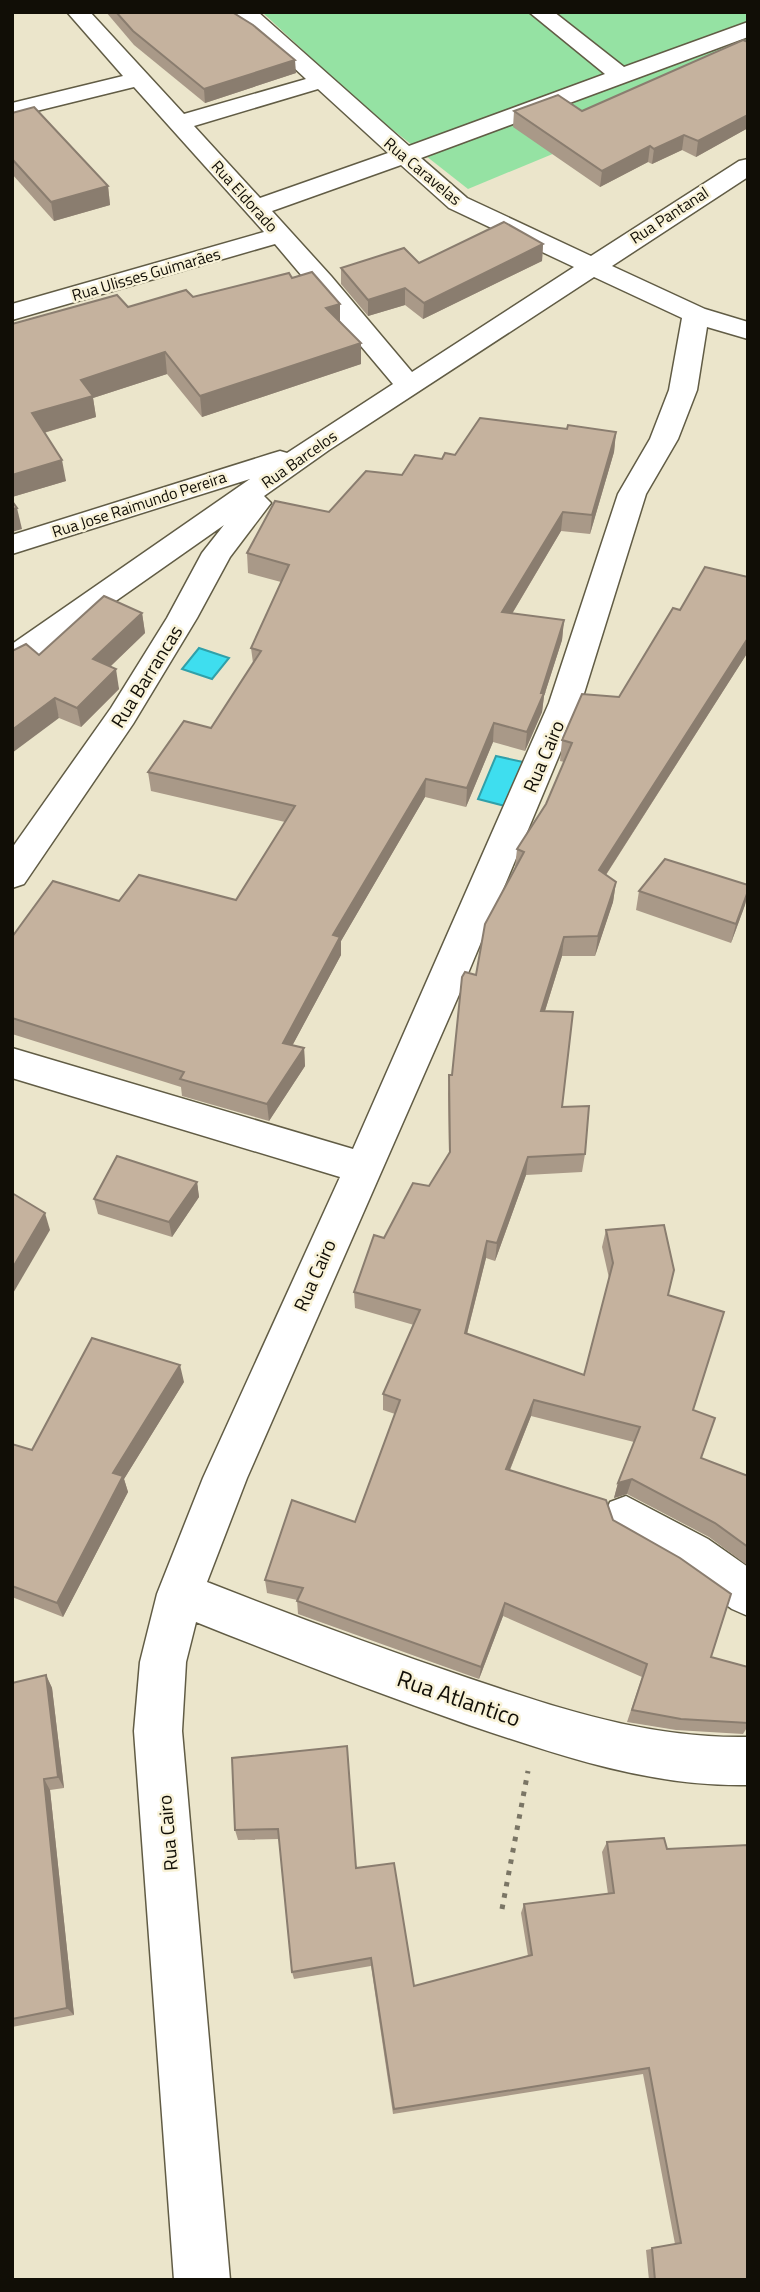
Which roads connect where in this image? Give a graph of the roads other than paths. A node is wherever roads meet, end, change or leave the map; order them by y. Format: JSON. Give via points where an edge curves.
{"nodes":[{"id":1,"x":78,"y":12,"type":"edge"},
{"id":2,"x":245,"y":12,"type":"edge"},
{"id":3,"x":540,"y":12,"type":"edge"},
{"id":4,"x":748,"y":29,"type":"edge"},
{"id":5,"x":621,"y":75,"type":"junction"},
{"id":6,"x":138,"y":79,"type":"junction"},
{"id":7,"x":322,"y":81,"type":"junction"},
{"id":8,"x":12,"y":110,"type":"edge"},
{"id":9,"x":180,"y":123,"type":"junction"},
{"id":10,"x":406,"y":158,"type":"junction"},
{"id":11,"x":748,"y":166,"type":"edge"},
{"id":12,"x":256,"y":208,"type":"junction"},
{"id":13,"x":280,"y":235,"type":"junction"},
{"id":14,"x":591,"y":266,"type":"junction"},
{"id":15,"x":12,"y":313,"type":"edge"},
{"id":16,"x":696,"y":315,"type":"junction"},
{"id":17,"x":748,"y":331,"type":"edge"},
{"id":18,"x":408,"y":384,"type":"junction"},
{"id":19,"x":307,"y":452,"type":"junction"},
{"id":20,"x":277,"y":475,"type":"junction"},
{"id":21,"x":12,"y":545,"type":"edge"},
{"id":22,"x":12,"y":659,"type":"edge"},
{"id":23,"x":12,"y":876,"type":"edge"},
{"id":24,"x":12,"y":1063,"type":"edge"},
{"id":25,"x":362,"y":1168,"type":"junction"},
{"id":26,"x":626,"y":1517,"type":"dead end"},
{"id":27,"x":180,"y":1594,"type":"junction"},
{"id":28,"x":748,"y":1594,"type":"edge"},
{"id":29,"x":748,"y":1761,"type":"edge"},
{"id":30,"x":202,"y":2280,"type":"edge"}],
"edges":[{"from":1,"to":6,"type":"street","name":"Rua Eldorado"},
{"from":2,"to":7,"type":"street","name":"Rua Caravelas"},
{"from":3,"to":5,"type":"street"},
{"from":4,"to":5,"type":"street"},
{"from":5,"to":10,"type":"street"},
{"from":6,"to":8,"type":"street"},
{"from":6,"to":9,"type":"street","name":"Rua Eldorado"},
{"from":7,"to":9,"type":"street"},
{"from":7,"to":10,"type":"street","name":"Rua Caravelas"},
{"from":9,"to":12,"type":"street","name":"Rua Eldorado"},
{"from":10,"to":12,"type":"street"},
{"from":10,"to":14,"type":"street","name":"Rua Caravelas","via":[[458,203]]},
{"from":11,"to":14,"type":"street","name":"Rua Pantanal"},
{"from":12,"to":13,"type":"street","name":"Rua Eldorado"},
{"from":13,"to":15,"type":"street","name":"Rua Ulisses Guimarães"},
{"from":13,"to":18,"type":"street","name":"Rua Eldorado"},
{"from":14,"to":16,"type":"street","name":"Rua Caravelas"},
{"from":14,"to":18,"type":"street","name":"Rua Barcelos"},
{"from":16,"to":17,"type":"street","name":"Rua Caravelas"},
{"from":16,"to":25,"type":"street","name":"Rua Cairo","via":[[683,390],[664,439],[632,494],[565,702]]},
{"from":18,"to":19,"type":"street","name":"Rua Barcelos"},
{"from":19,"to":20,"type":"street","name":"Rua Barcelos"},
{"from":19,"to":21,"type":"street","name":"Rua Jose Raimundo Pereira"},
{"from":20,"to":22,"type":"street","name":"Rua Barcelos"},
{"from":20,"to":23,"type":"street","name":"Rua Barrancas","via":[[217,553],[122,716]]},
{"from":24,"to":25,"type":"street"},
{"from":25,"to":27,"type":"street","name":"Rua Cairo","via":[[225,1478]]},
{"from":26,"to":28,"type":"street","via":[[692,1554]]},
{"from":27,"to":29,"type":"street","name":"Rua Atlantico","via":[[537,1725],[655,1758]]},
{"from":27,"to":30,"type":"street","name":"Rua Cairo","via":[[163,1662],[158,1731]]}]}
